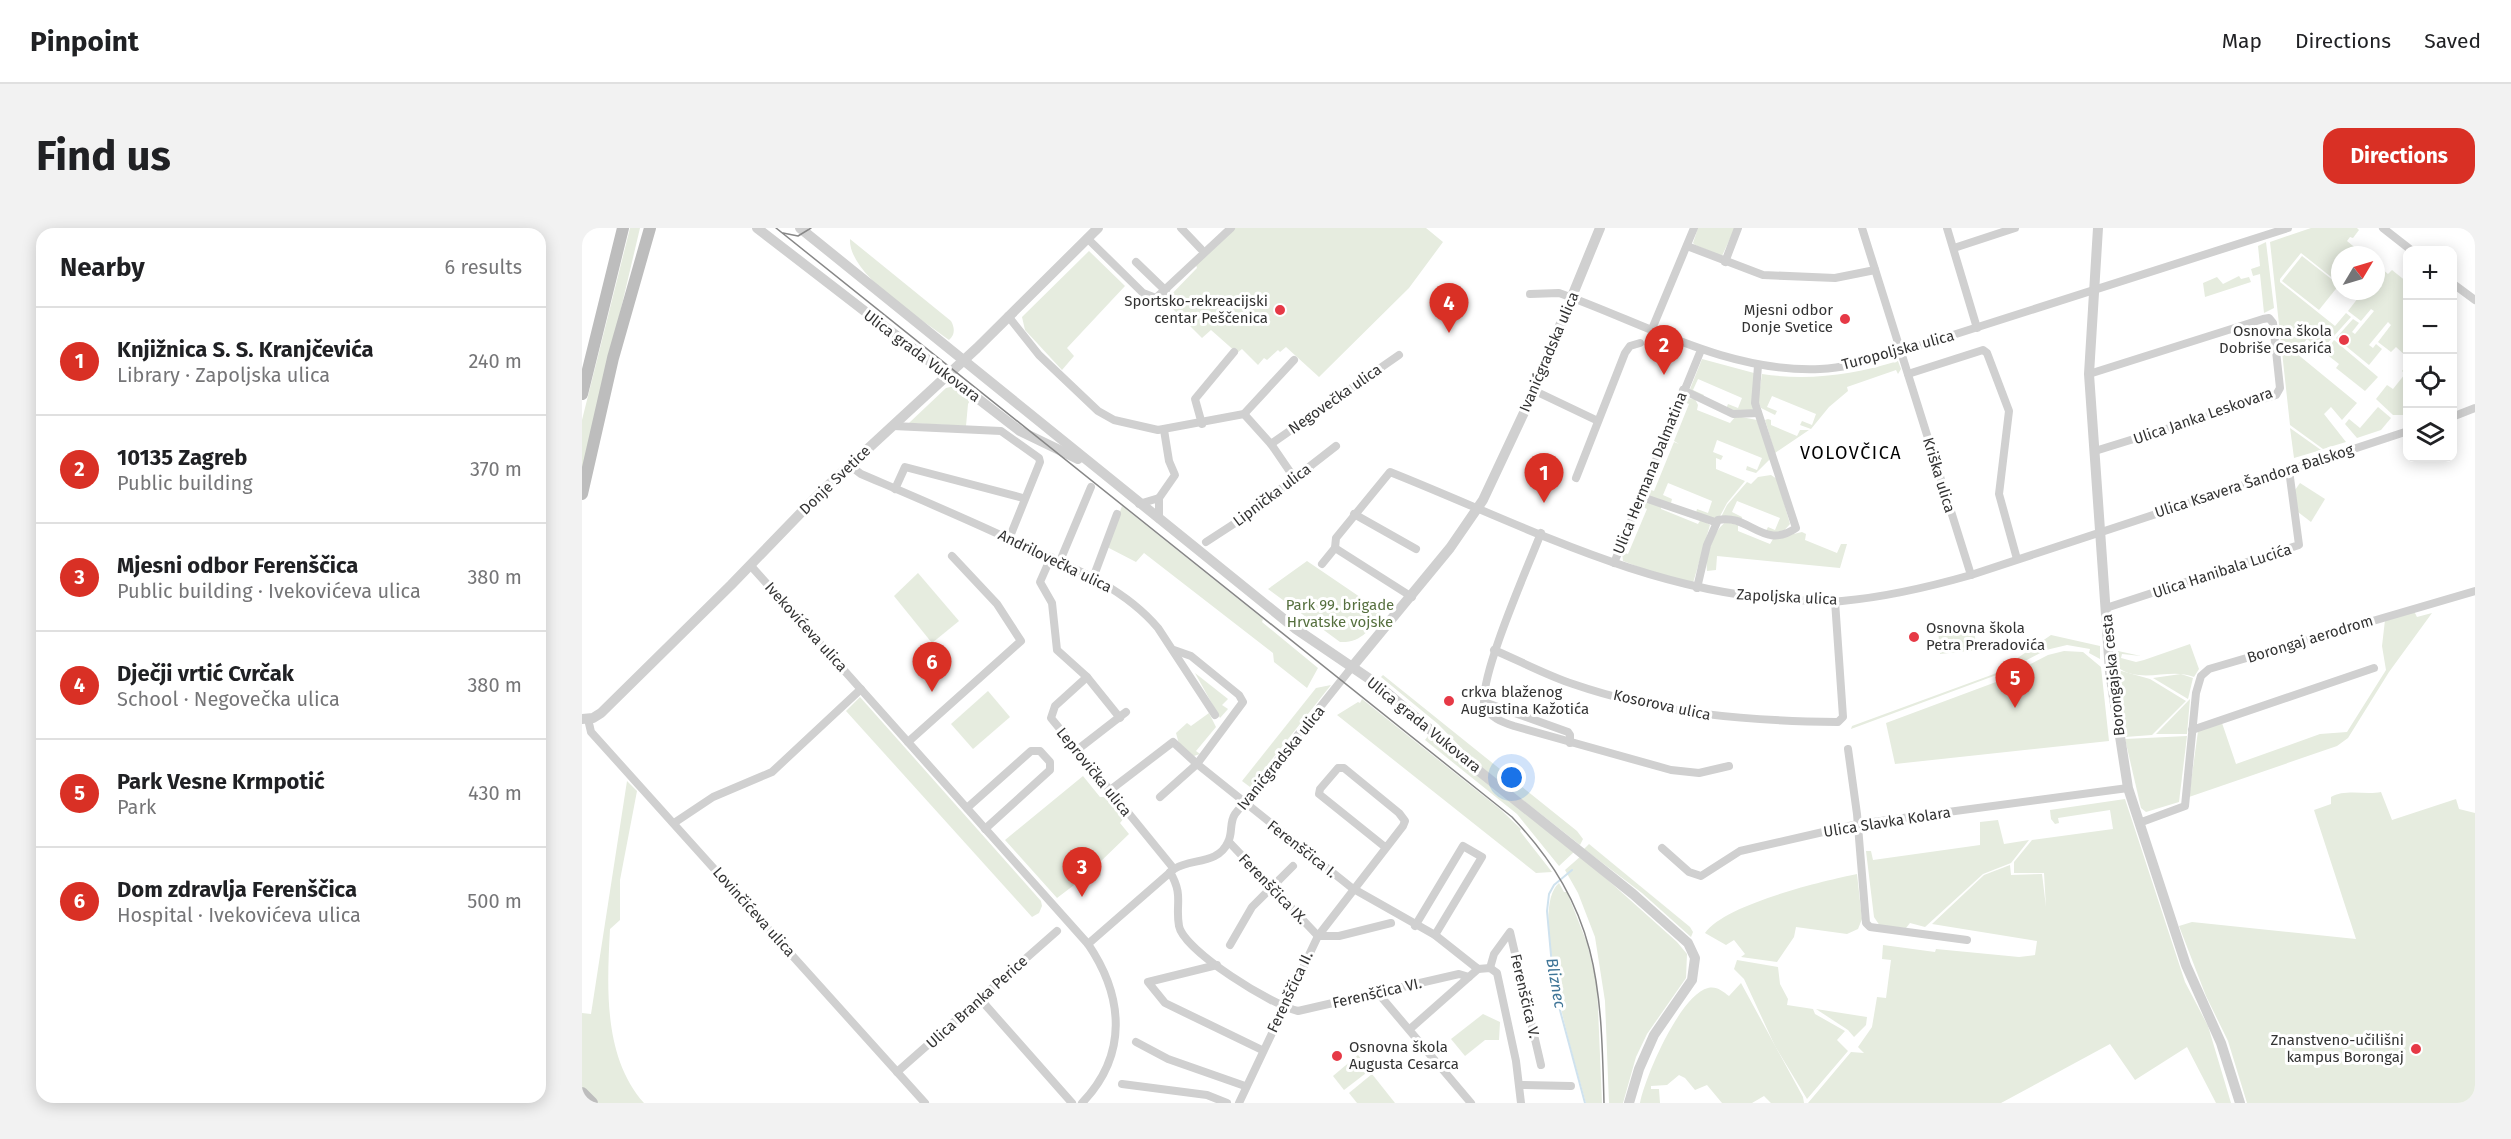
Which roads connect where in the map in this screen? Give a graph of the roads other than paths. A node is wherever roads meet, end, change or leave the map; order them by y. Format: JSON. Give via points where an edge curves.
{"nodes":[{"id":1,"x":623,"y":228,"type":"edge"},
{"id":2,"x":650,"y":228,"type":"edge"},
{"id":3,"x":757,"y":228,"type":"edge"},
{"id":4,"x":800,"y":228,"type":"edge"},
{"id":5,"x":1098,"y":228,"type":"edge"},
{"id":6,"x":1181,"y":228,"type":"edge"},
{"id":7,"x":1231,"y":228,"type":"edge"},
{"id":8,"x":1600,"y":228,"type":"edge"},
{"id":9,"x":1694,"y":228,"type":"edge"},
{"id":10,"x":1738,"y":228,"type":"edge"},
{"id":11,"x":1862,"y":228,"type":"edge"},
{"id":12,"x":1947,"y":228,"type":"edge"},
{"id":13,"x":2015,"y":228,"type":"edge"},
{"id":14,"x":2098,"y":228,"type":"edge"},
{"id":15,"x":2288,"y":228,"type":"edge"},
{"id":16,"x":2383,"y":228,"type":"edge"},
{"id":17,"x":1087,"y":238,"type":"junction"},
{"id":18,"x":1687,"y":246,"type":"junction"},
{"id":19,"x":2406,"y":246,"type":"edge"},
{"id":20,"x":1201,"y":249,"type":"dead end"},
{"id":21,"x":1954,"y":249,"type":"junction"},
{"id":22,"x":1136,"y":262,"type":"dead end"},
{"id":23,"x":1725,"y":262,"type":"junction"},
{"id":24,"x":1875,"y":270,"type":"junction"},
{"id":25,"x":2457,"y":287,"type":"edge"},
{"id":26,"x":2093,"y":290,"type":"junction"},
{"id":27,"x":1166,"y":291,"type":"junction"},
{"id":28,"x":1530,"y":294,"type":"dead end"},
{"id":29,"x":1572,"y":298,"type":"junction"},
{"id":30,"x":2475,"y":300,"type":"edge"},
{"id":31,"x":1008,"y":316,"type":"junction"},
{"id":32,"x":1977,"y":328,"type":"junction"},
{"id":33,"x":1652,"y":329,"type":"junction"},
{"id":34,"x":1640,"y":344,"type":"dead end"},
{"id":35,"x":1701,"y":350,"type":"junction"},
{"id":36,"x":1901,"y":351,"type":"junction"},
{"id":37,"x":1234,"y":352,"type":"dead end"},
{"id":38,"x":1399,"y":355,"type":"dead end"},
{"id":39,"x":963,"y":360,"type":"junction"},
{"id":40,"x":1294,"y":360,"type":"dead end"},
{"id":41,"x":1758,"y":366,"type":"junction"},
{"id":42,"x":1908,"y":374,"type":"junction"},
{"id":43,"x":2089,"y":374,"type":"junction"},
{"id":44,"x":947,"y":375,"type":"junction"},
{"id":45,"x":1533,"y":390,"type":"junction"},
{"id":46,"x":1683,"y":390,"type":"junction"},
{"id":47,"x":582,"y":394,"type":"edge"},
{"id":48,"x":2475,"y":408,"type":"edge"},
{"id":49,"x":1758,"y":413,"type":"junction"},
{"id":50,"x":1244,"y":414,"type":"junction"},
{"id":51,"x":2457,"y":415,"type":"edge"},
{"id":52,"x":1598,"y":422,"type":"junction"},
{"id":53,"x":1202,"y":424,"type":"junction"},
{"id":54,"x":893,"y":426,"type":"junction"},
{"id":55,"x":1164,"y":430,"type":"junction"},
{"id":56,"x":2403,"y":434,"type":"edge"},
{"id":57,"x":1271,"y":444,"type":"junction"},
{"id":58,"x":1336,"y":446,"type":"dead end"},
{"id":59,"x":2095,"y":451,"type":"junction"},
{"id":60,"x":849,"y":465,"type":"junction"},
{"id":61,"x":1096,"y":470,"type":"junction"},
{"id":62,"x":2289,"y":470,"type":"junction"},
{"id":63,"x":1576,"y":478,"type":"dead end"},
{"id":64,"x":1296,"y":479,"type":"junction"},
{"id":65,"x":1091,"y":487,"type":"dead end"},
{"id":66,"x":895,"y":489,"type":"junction"},
{"id":67,"x":582,"y":494,"type":"edge"},
{"id":68,"x":1642,"y":497,"type":"junction"},
{"id":69,"x":1023,"y":498,"type":"junction"},
{"id":70,"x":1159,"y":498,"type":"junction"},
{"id":71,"x":1139,"y":504,"type":"junction"},
{"id":72,"x":1478,"y":507,"type":"junction"},
{"id":73,"x":1117,"y":514,"type":"dead end"},
{"id":74,"x":1354,"y":514,"type":"junction"},
{"id":75,"x":1159,"y":519,"type":"junction"},
{"id":76,"x":1715,"y":522,"type":"junction"},
{"id":77,"x":2101,"y":531,"type":"junction"},
{"id":78,"x":1541,"y":533,"type":"junction"},
{"id":79,"x":1009,"y":538,"type":"junction"},
{"id":80,"x":1206,"y":542,"type":"dead end"},
{"id":81,"x":1335,"y":548,"type":"junction"},
{"id":82,"x":1416,"y":549,"type":"dead end"},
{"id":83,"x":952,"y":556,"type":"dead end"},
{"id":84,"x":1055,"y":559,"type":"junction"},
{"id":85,"x":2017,"y":559,"type":"junction"},
{"id":86,"x":1614,"y":563,"type":"junction"},
{"id":87,"x":1322,"y":564,"type":"dead end"},
{"id":88,"x":750,"y":566,"type":"junction"},
{"id":89,"x":1971,"y":574,"type":"junction"},
{"id":90,"x":1093,"y":578,"type":"junction"},
{"id":91,"x":1697,"y":588,"type":"junction"},
{"id":92,"x":2475,"y":591,"type":"edge"},
{"id":93,"x":1412,"y":597,"type":"junction"},
{"id":94,"x":1835,"y":601,"type":"junction"},
{"id":95,"x":2106,"y":608,"type":"junction"},
{"id":96,"x":1174,"y":650,"type":"junction"},
{"id":97,"x":1494,"y":650,"type":"junction"},
{"id":98,"x":1352,"y":667,"type":"junction"},
{"id":99,"x":2374,"y":668,"type":"dead end"},
{"id":100,"x":1087,"y":677,"type":"junction"},
{"id":101,"x":861,"y":689,"type":"junction"},
{"id":102,"x":1484,"y":702,"type":"junction"},
{"id":103,"x":1215,"y":715,"type":"dead end"},
{"id":104,"x":585,"y":719,"type":"edge"},
{"id":105,"x":2192,"y":730,"type":"junction"},
{"id":106,"x":908,"y":742,"type":"junction"},
{"id":107,"x":1570,"y":743,"type":"junction"},
{"id":108,"x":1848,"y":749,"type":"dead end"},
{"id":109,"x":1077,"y":750,"type":"junction"},
{"id":110,"x":1197,"y":764,"type":"junction"},
{"id":111,"x":1729,"y":765,"type":"dead end"},
{"id":112,"x":2128,"y":788,"type":"junction"},
{"id":113,"x":1109,"y":791,"type":"junction"},
{"id":114,"x":1160,"y":797,"type":"dead end"},
{"id":115,"x":1243,"y":802,"type":"junction"},
{"id":116,"x":967,"y":808,"type":"junction"},
{"id":117,"x":674,"y":823,"type":"junction"},
{"id":118,"x":2139,"y":823,"type":"junction"},
{"id":119,"x":1858,"y":824,"type":"junction"},
{"id":120,"x":985,"y":829,"type":"junction"},
{"id":121,"x":1228,"y":842,"type":"junction"},
{"id":122,"x":1385,"y":847,"type":"junction"},
{"id":123,"x":1662,"y":848,"type":"dead end"},
{"id":124,"x":1293,"y":866,"type":"dead end"},
{"id":125,"x":1172,"y":870,"type":"junction"},
{"id":126,"x":1270,"y":888,"type":"junction"},
{"id":127,"x":1352,"y":888,"type":"junction"},
{"id":128,"x":1391,"y":923,"type":"dead end"},
{"id":129,"x":1415,"y":926,"type":"junction"},
{"id":130,"x":1057,"y":931,"type":"dead end"},
{"id":131,"x":1318,"y":936,"type":"junction"},
{"id":132,"x":1435,"y":936,"type":"junction"},
{"id":133,"x":1968,"y":940,"type":"dead end"},
{"id":134,"x":1088,"y":945,"type":"junction"},
{"id":135,"x":1230,"y":945,"type":"dead end"},
{"id":136,"x":1217,"y":965,"type":"junction"},
{"id":137,"x":1490,"y":968,"type":"junction"},
{"id":138,"x":1478,"y":969,"type":"junction"},
{"id":139,"x":1469,"y":977,"type":"junction"},
{"id":140,"x":1377,"y":992,"type":"junction"},
{"id":141,"x":981,"y":1000,"type":"junction"},
{"id":142,"x":1284,"y":1008,"type":"junction"},
{"id":143,"x":1410,"y":1029,"type":"junction"},
{"id":144,"x":1136,"y":1042,"type":"dead end"},
{"id":145,"x":1262,"y":1050,"type":"junction"},
{"id":146,"x":1541,"y":1065,"type":"dead end"},
{"id":147,"x":897,"y":1072,"type":"junction"},
{"id":148,"x":1122,"y":1084,"type":"dead end"},
{"id":149,"x":1520,"y":1085,"type":"junction"},
{"id":150,"x":1245,"y":1086,"type":"junction"},
{"id":151,"x":1571,"y":1086,"type":"dead end"},
{"id":152,"x":582,"y":1093,"type":"edge"},
{"id":153,"x":592,"y":1103,"type":"edge"},
{"id":154,"x":925,"y":1103,"type":"edge"},
{"id":155,"x":1072,"y":1103,"type":"edge"},
{"id":156,"x":1082,"y":1103,"type":"edge"},
{"id":157,"x":1227,"y":1103,"type":"edge"},
{"id":158,"x":1239,"y":1103,"type":"edge"},
{"id":159,"x":1472,"y":1103,"type":"edge"},
{"id":160,"x":1521,"y":1103,"type":"edge"},
{"id":161,"x":1629,"y":1103,"type":"edge"},
{"id":162,"x":2240,"y":1103,"type":"edge"}],
"edges":[{"from":1,"to":47,"type":"main road"},
{"from":2,"to":67,"type":"main road","via":[[615,351]]},
{"from":3,"to":44,"type":"street","name":"Ulica grada Vukovara"},
{"from":4,"to":39,"type":"street","name":"Ulica grada Vukovara"},
{"from":5,"to":17,"type":"street","name":"Donje Svetice"},
{"from":6,"to":20,"type":"street"},
{"from":7,"to":27,"type":"street"},
{"from":8,"to":29,"type":"street","name":"Ivanićgradska ulica"},
{"from":9,"to":18,"type":"street"},
{"from":10,"to":23,"type":"street"},
{"from":11,"to":24,"type":"street","name":"Kriška ulica"},
{"from":12,"to":21,"type":"street"},
{"from":13,"to":21,"type":"street"},
{"from":14,"to":26,"type":"street","name":"Borongajska cesta"},
{"from":15,"to":26,"type":"street","name":"Turopoljska ulica"},
{"from":16,"to":19,"type":"street"},
{"from":17,"to":27,"type":"street","via":[[1143,293],[1156,298]]},
{"from":17,"to":31,"type":"street","name":"Donje Svetice"},
{"from":18,"to":23,"type":"street"},
{"from":18,"to":33,"type":"street"},
{"from":21,"to":32,"type":"street"},
{"from":22,"to":27,"type":"street"},
{"from":23,"to":24,"type":"street","via":[[1763,275],[1801,278],[1836,278]]},
{"from":24,"to":36,"type":"street","name":"Kriška ulica"},
{"from":25,"to":30,"type":"street"},
{"from":26,"to":32,"type":"street","name":"Turopoljska ulica"},
{"from":26,"to":43,"type":"street","name":"Borongajska cesta"},
{"from":28,"to":29,"type":"street","name":"Turopoljska ulica","via":[[1554,292]]},
{"from":29,"to":33,"type":"street","name":"Turopoljska ulica"},
{"from":29,"to":45,"type":"street","name":"Ivanićgradska ulica"},
{"from":31,"to":39,"type":"street","name":"Donje Svetice"},
{"from":31,"to":55,"type":"street","via":[[1061,377],[1098,411],[1131,425]]},
{"from":32,"to":36,"type":"street","name":"Turopoljska ulica"},
{"from":33,"to":35,"type":"street","name":"Turopoljska ulica"},
{"from":34,"to":52,"type":"street","via":[[1630,346],[1625,353]]},
{"from":35,"to":41,"type":"street","name":"Turopoljska ulica"},
{"from":35,"to":46,"type":"street","name":"Ulica Hermana Dalmatina"},
{"from":36,"to":41,"type":"street","name":"Turopoljska ulica","via":[[1857,364],[1821,369]]},
{"from":36,"to":42,"type":"street","name":"Kriška ulica"},
{"from":37,"to":53,"type":"street","via":[[1195,399]]},
{"from":38,"to":57,"type":"street","name":"Negovečka ulica"},
{"from":39,"to":44,"type":"street","name":"Donje Svetice"},
{"from":39,"to":61,"type":"street","name":"Ulica grada Vukovara"},
{"from":40,"to":50,"type":"street"},
{"from":41,"to":49,"type":"street","via":[[1754,393]]},
{"from":42,"to":85,"type":"street","via":[[1983,350],[1987,353],[2009,411],[1999,494]]},
{"from":42,"to":89,"type":"street","name":"Kriška ulica"},
{"from":43,"to":59,"type":"street","name":"Borongajska cesta"},
{"from":43,"to":59,"type":"street","name":"Ulica Janka Leskovara","via":[[2267,318],[2273,323],[2280,388],[2276,394]]},
{"from":44,"to":54,"type":"street","name":"Donje Svetice"},
{"from":44,"to":61,"type":"street","name":"Ulica grada Vukovara","via":[[1020,431]]},
{"from":45,"to":52,"type":"street"},
{"from":45,"to":72,"type":"street","name":"Ivanićgradska ulica","via":[[1504,459]]},
{"from":46,"to":49,"type":"street","via":[[1733,414]]},
{"from":46,"to":68,"type":"street","name":"Ulica Hermana Dalmatina"},
{"from":48,"to":51,"type":"street"},
{"from":49,"to":76,"type":"street","via":[[1796,528],[1786,535],[1772,537],[1732,520]]},
{"from":50,"to":53,"type":"street"},
{"from":50,"to":57,"type":"street"},
{"from":52,"to":63,"type":"street"},
{"from":53,"to":55,"type":"street"},
{"from":54,"to":60,"type":"street","name":"Donje Svetice"},
{"from":54,"to":69,"type":"street","via":[[1001,431],[1040,460]]},
{"from":55,"to":70,"type":"street","via":[[1175,475]]},
{"from":56,"to":62,"type":"street","name":"Ulica Ksavera Šandora Đalskog"},
{"from":57,"to":64,"type":"street"},
{"from":58,"to":64,"type":"street","name":"Lipnička ulica"},
{"from":59,"to":77,"type":"street","name":"Borongajska cesta"},
{"from":60,"to":66,"type":"street","name":"Andrilovečka ulica"},
{"from":60,"to":88,"type":"street","name":"Donje Svetice"},
{"from":61,"to":71,"type":"street","name":"Ulica grada Vukovara"},
{"from":62,"to":77,"type":"street","name":"Ulica Ksavera Šandora Đalskog"},
{"from":62,"to":95,"type":"street","name":"Ulica Hanibala Lucića","via":[[2299,545]]},
{"from":64,"to":80,"type":"street","name":"Lipnička ulica"},
{"from":65,"to":84,"type":"street"},
{"from":66,"to":69,"type":"street","via":[[905,467]]},
{"from":66,"to":79,"type":"street","name":"Andrilovečka ulica"},
{"from":68,"to":76,"type":"street"},
{"from":68,"to":86,"type":"street","name":"Ulica Hermana Dalmatina"},
{"from":69,"to":79,"type":"street"},
{"from":70,"to":71,"type":"street"},
{"from":70,"to":75,"type":"street"},
{"from":71,"to":75,"type":"street","name":"Ulica grada Vukovara"},
{"from":72,"to":74,"type":"street","via":[[1390,472]]},
{"from":72,"to":78,"type":"street","name":"Zapoljska ulica"},
{"from":72,"to":93,"type":"street","name":"Ivanićgradska ulica"},
{"from":73,"to":90,"type":"street"},
{"from":74,"to":81,"type":"street","via":[[1336,538]]},
{"from":74,"to":82,"type":"street"},
{"from":75,"to":98,"type":"street","name":"Ulica grada Vukovara","via":[[1296,629]]},
{"from":76,"to":91,"type":"street"},
{"from":77,"to":85,"type":"street","name":"Zapoljska ulica"},
{"from":77,"to":95,"type":"street","name":"Borongajska cesta"},
{"from":78,"to":86,"type":"street","name":"Zapoljska ulica"},
{"from":78,"to":97,"type":"street"},
{"from":79,"to":84,"type":"street","name":"Andrilovečka ulica"},
{"from":81,"to":87,"type":"street"},
{"from":81,"to":93,"type":"street"},
{"from":83,"to":106,"type":"street","via":[[997,604],[1021,639]]},
{"from":84,"to":90,"type":"street","name":"Andrilovečka ulica"},
{"from":84,"to":100,"type":"street","via":[[1040,582],[1052,603],[1057,650]]},
{"from":85,"to":89,"type":"street","name":"Zapoljska ulica"},
{"from":86,"to":91,"type":"street","name":"Zapoljska ulica"},
{"from":88,"to":101,"type":"street","name":"Ivekovićeva ulica"},
{"from":88,"to":104,"type":"street","name":"Donje Svetice","via":[[601,713]]},
{"from":89,"to":94,"type":"street","name":"Zapoljska ulica","via":[[1922,589]]},
{"from":90,"to":96,"type":"street","name":"Andrilovečka ulica","via":[[1148,617]]},
{"from":91,"to":94,"type":"street","name":"Zapoljska ulica","via":[[1747,597]]},
{"from":92,"to":105,"type":"street","name":"Borongaj aerodrom","via":[[2209,669],[2198,682]]},
{"from":93,"to":98,"type":"street","name":"Ivanićgradska ulica"},
{"from":94,"to":97,"type":"street","name":"Kosorova ulica","via":[[1843,717],[1838,722],[1734,719],[1673,711],[1578,686]]},
{"from":95,"to":112,"type":"street","name":"Borongajska cesta","via":[[2111,681]]},
{"from":96,"to":103,"type":"street","name":"Andrilovečka ulica"},
{"from":96,"to":110,"type":"street","via":[[1191,657],[1243,702]]},
{"from":97,"to":102,"type":"street"},
{"from":98,"to":115,"type":"street","name":"Ivanićgradska ulica"},
{"from":98,"to":161,"type":"street","name":"Ulica grada Vukovara","via":[[1634,894],[1688,943],[1695,958],[1692,980],[1654,1035],[1638,1069]]},
{"from":99,"to":105,"type":"street"},
{"from":100,"to":109,"type":"street","name":"Leprovička ulica","via":[[1051,713]]},
{"from":100,"to":109,"type":"street","via":[[1123,715]]},
{"from":101,"to":106,"type":"street","name":"Ivekovićeva ulica"},
{"from":101,"to":117,"type":"street","via":[[772,772],[713,797]]},
{"from":102,"to":107,"type":"street","via":[[1496,719]]},
{"from":102,"to":107,"type":"street","via":[[1568,732]]},
{"from":104,"to":117,"type":"street","name":"Lovinčićeva ulica","via":[[591,732]]},
{"from":105,"to":118,"type":"street","name":"Borongaj aerodrom","via":[[2186,806]]},
{"from":106,"to":116,"type":"street","name":"Ivekovićeva ulica"},
{"from":107,"to":111,"type":"street","via":[[1671,770],[1699,773]]},
{"from":108,"to":119,"type":"street"},
{"from":109,"to":113,"type":"street","name":"Leprovička ulica"},
{"from":110,"to":113,"type":"street","name":"Ferenščica I.","via":[[1173,742]]},
{"from":110,"to":114,"type":"street"},
{"from":110,"to":115,"type":"street","name":"Ferenščica I."},
{"from":112,"to":118,"type":"street","name":"Borongajska cesta"},
{"from":112,"to":119,"type":"street","name":"Ulica Slavka Kolara"},
{"from":113,"to":125,"type":"street","name":"Leprovička ulica"},
{"from":115,"to":121,"type":"street","name":"Ivanićgradska ulica","via":[[1232,819]]},
{"from":115,"to":127,"type":"street","name":"Ferenščica I."},
{"from":116,"to":120,"type":"street","name":"Ivekovićeva ulica"},
{"from":116,"to":120,"type":"street","via":[[1031,751],[1040,751],[1050,762],[1050,770]]},
{"from":117,"to":147,"type":"street","name":"Lovinčićeva ulica"},
{"from":118,"to":162,"type":"street","name":"Borongajska cesta","via":[[2186,965],[2217,1033]]},
{"from":119,"to":123,"type":"street","name":"Ulica Slavka Kolara","via":[[1740,851],[1701,876],[1689,872]]},
{"from":119,"to":133,"type":"street","via":[[1866,923],[1870,927]]},
{"from":120,"to":134,"type":"street","name":"Ivekovićeva ulica"},
{"from":121,"to":125,"type":"street","via":[[1206,861],[1186,863]]},
{"from":121,"to":126,"type":"street","name":"Ferenščica IX."},
{"from":122,"to":122,"type":"street","name":"Ferenščica I.","via":[[1403,826],[1404,817],[1344,768],[1338,768],[1319,794]]},
{"from":122,"to":127,"type":"street","name":"Ferenščica I."},
{"from":124,"to":126,"type":"street"},
{"from":125,"to":134,"type":"street"},
{"from":125,"to":136,"type":"street","name":"Leprovička ulica","via":[[1178,891],[1179,926],[1184,936]]},
{"from":126,"to":131,"type":"street","name":"Ferenščica IX."},
{"from":126,"to":135,"type":"street","via":[[1247,914]]},
{"from":127,"to":129,"type":"street","name":"Ferenščica I."},
{"from":127,"to":131,"type":"street","name":"Ferenščica II."},
{"from":128,"to":131,"type":"street","via":[[1339,936]]},
{"from":129,"to":132,"type":"street","name":"Ferenščica I."},
{"from":129,"to":132,"type":"street","via":[[1463,846],[1482,857]]},
{"from":130,"to":141,"type":"street","name":"Ulica Branka Perice"},
{"from":131,"to":142,"type":"street","name":"Ferenščica II."},
{"from":132,"to":138,"type":"street","name":"Ferenščica I."},
{"from":134,"to":156,"type":"street","name":"Ivekovićeva ulica","via":[[1111,986],[1116,1027],[1109,1062],[1094,1091]]},
{"from":136,"to":142,"type":"street","name":"Leprovička ulica"},
{"from":136,"to":145,"type":"street","via":[[1148,982],[1165,1003]]},
{"from":137,"to":138,"type":"street"},
{"from":137,"to":146,"type":"street","name":"Ferenščica V.","via":[[1494,954],[1510,932]]},
{"from":137,"to":149,"type":"street","via":[[1499,977]]},
{"from":138,"to":139,"type":"street"},
{"from":139,"to":140,"type":"street","name":"Ferenščica VI.","via":[[1459,974]]},
{"from":139,"to":143,"type":"street"},
{"from":140,"to":142,"type":"street","name":"Ferenščica VI.","via":[[1298,1011]]},
{"from":140,"to":143,"type":"street"},
{"from":141,"to":147,"type":"street","name":"Ulica Branka Perice"},
{"from":141,"to":155,"type":"street"},
{"from":142,"to":145,"type":"street","name":"Ferenščica II."},
{"from":143,"to":159,"type":"street"},
{"from":144,"to":150,"type":"street","via":[[1168,1059]]},
{"from":145,"to":150,"type":"street","name":"Ferenščica II."},
{"from":147,"to":154,"type":"street","name":"Lovinčićeva ulica"},
{"from":148,"to":157,"type":"street","via":[[1207,1095]]},
{"from":149,"to":151,"type":"street"},
{"from":149,"to":160,"type":"street"},
{"from":150,"to":158,"type":"street","name":"Ferenščica II."},
{"from":152,"to":153,"type":"main road"}]}
